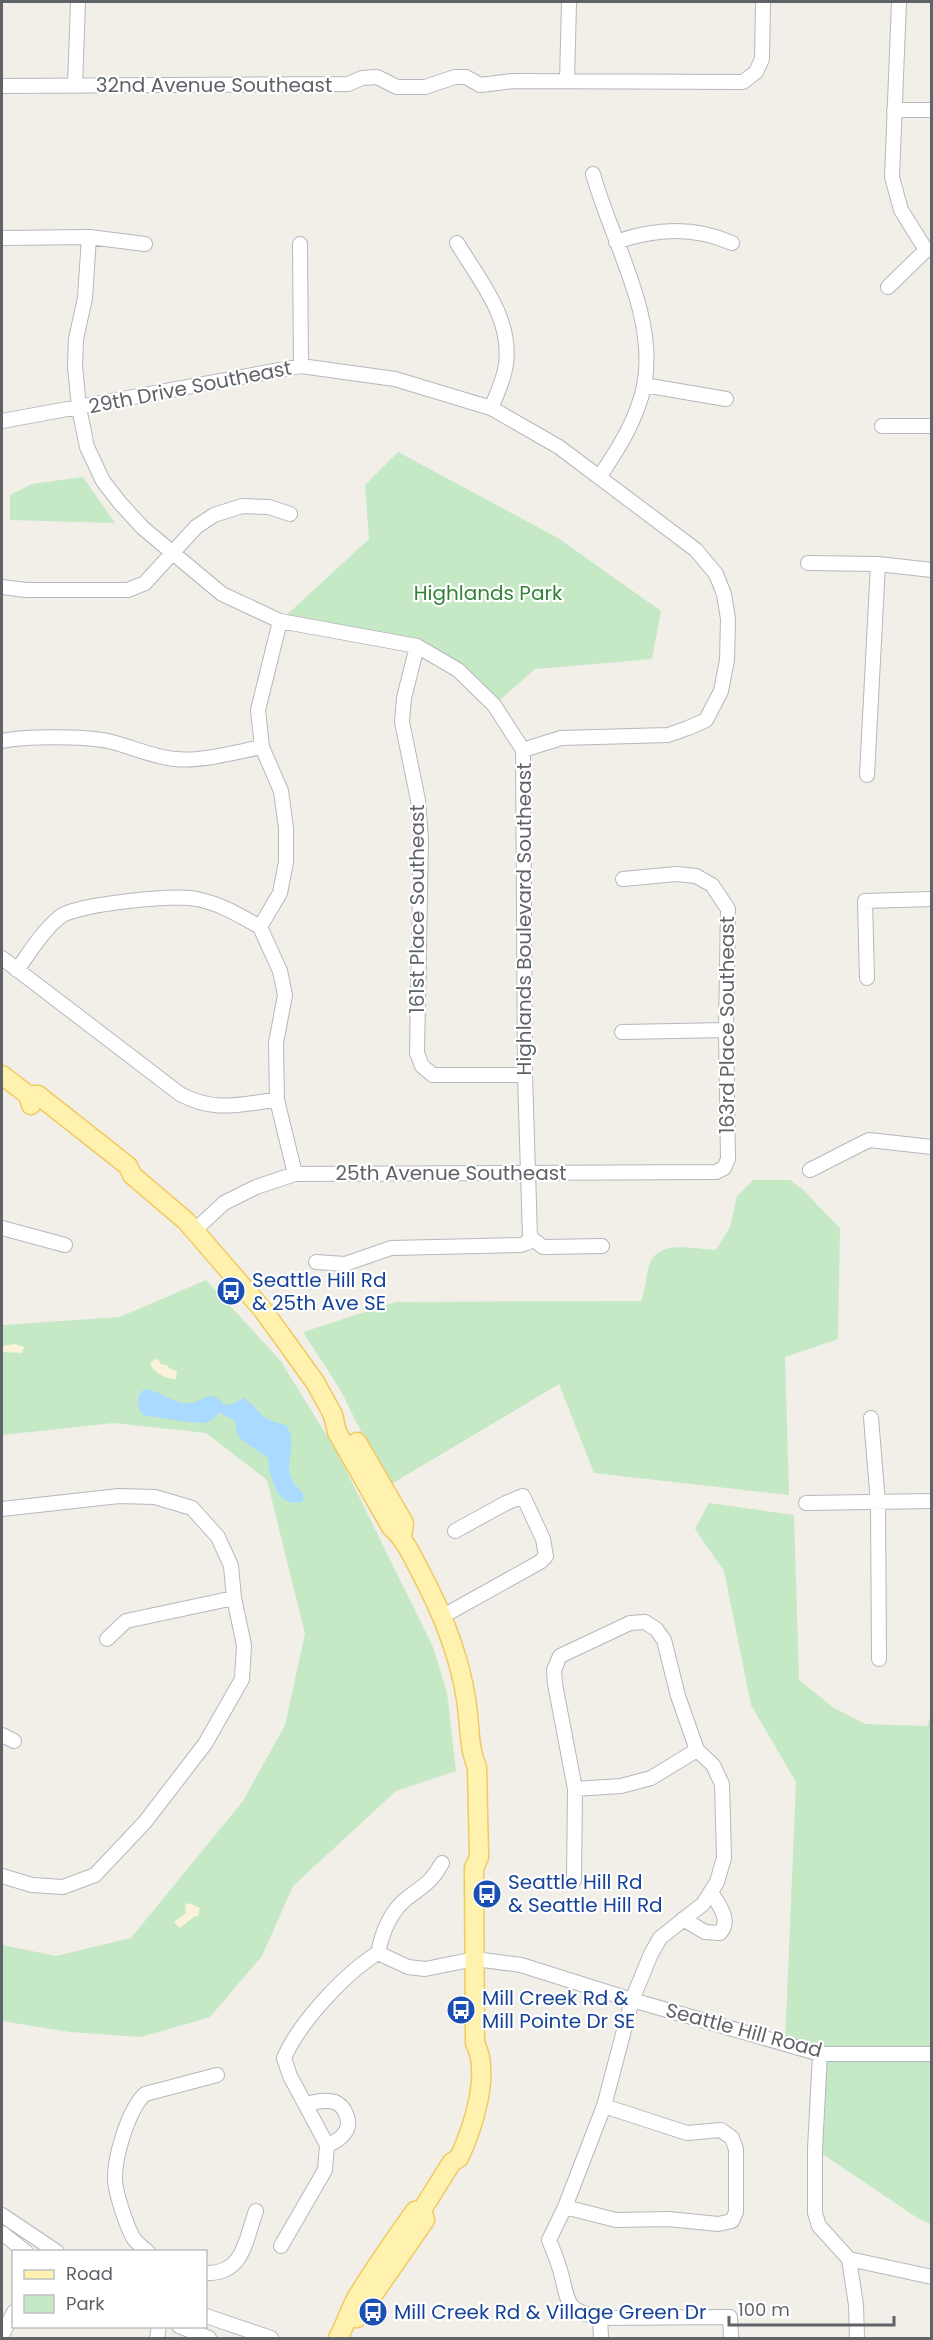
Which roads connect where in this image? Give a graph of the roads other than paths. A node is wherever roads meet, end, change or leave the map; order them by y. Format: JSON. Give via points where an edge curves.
{"nodes":[{"id":1,"x":78,"y":2,"type":"edge"},
{"id":2,"x":569,"y":2,"type":"edge"},
{"id":3,"x":763,"y":2,"type":"edge"},
{"id":4,"x":899,"y":2,"type":"edge"},
{"id":5,"x":567,"y":81,"type":"junction"},
{"id":6,"x":2,"y":86,"type":"edge"},
{"id":7,"x":75,"y":86,"type":"junction"},
{"id":8,"x":894,"y":110,"type":"junction"},
{"id":9,"x":932,"y":110,"type":"edge"},
{"id":10,"x":593,"y":174,"type":"dead end"},
{"id":11,"x":89,"y":237,"type":"junction"},
{"id":12,"x":2,"y":238,"type":"edge"},
{"id":13,"x":616,"y":242,"type":"junction"},
{"id":14,"x":458,"y":243,"type":"dead end"},
{"id":15,"x":732,"y":243,"type":"dead end"},
{"id":16,"x":145,"y":244,"type":"dead end"},
{"id":17,"x":300,"y":244,"type":"dead end"},
{"id":18,"x":929,"y":254,"type":"edge"},
{"id":19,"x":888,"y":287,"type":"dead end"},
{"id":20,"x":301,"y":366,"type":"junction"},
{"id":21,"x":644,"y":385,"type":"junction"},
{"id":22,"x":726,"y":399,"type":"dead end"},
{"id":23,"x":79,"y":408,"type":"junction"},
{"id":24,"x":491,"y":408,"type":"junction"},
{"id":25,"x":2,"y":421,"type":"edge"},
{"id":26,"x":882,"y":426,"type":"dead end"},
{"id":27,"x":932,"y":426,"type":"edge"},
{"id":28,"x":600,"y":476,"type":"junction"},
{"id":29,"x":290,"y":514,"type":"dead end"},
{"id":30,"x":174,"y":554,"type":"junction"},
{"id":31,"x":808,"y":563,"type":"dead end"},
{"id":32,"x":878,"y":564,"type":"junction"},
{"id":33,"x":932,"y":570,"type":"edge"},
{"id":34,"x":2,"y":587,"type":"edge"},
{"id":35,"x":280,"y":621,"type":"junction"},
{"id":36,"x":417,"y":646,"type":"junction"},
{"id":37,"x":2,"y":741,"type":"edge"},
{"id":38,"x":262,"y":747,"type":"junction"},
{"id":39,"x":523,"y":750,"type":"junction"},
{"id":40,"x":867,"y":775,"type":"dead end"},
{"id":41,"x":623,"y":879,"type":"dead end"},
{"id":42,"x":932,"y":899,"type":"edge"},
{"id":43,"x":260,"y":927,"type":"junction"},
{"id":44,"x":2,"y":958,"type":"edge"},
{"id":45,"x":17,"y":970,"type":"junction"},
{"id":46,"x":867,"y":978,"type":"dead end"},
{"id":47,"x":726,"y":1030,"type":"junction"},
{"id":48,"x":622,"y":1032,"type":"dead end"},
{"id":49,"x":2,"y":1075,"type":"edge"},
{"id":50,"x":525,"y":1075,"type":"junction"},
{"id":51,"x":277,"y":1100,"type":"junction"},
{"id":52,"x":932,"y":1147,"type":"edge"},
{"id":53,"x":724,"y":1168,"type":"joint"},
{"id":54,"x":810,"y":1170,"type":"dead end"},
{"id":55,"x":528,"y":1173,"type":"junction"},
{"id":56,"x":295,"y":1174,"type":"junction"},
{"id":57,"x":2,"y":1228,"type":"edge"},
{"id":58,"x":195,"y":1230,"type":"junction"},
{"id":59,"x":528,"y":1240,"type":"junction"},
{"id":60,"x":65,"y":1245,"type":"dead end"},
{"id":61,"x":602,"y":1246,"type":"dead end"},
{"id":62,"x":316,"y":1262,"type":"dead end"},
{"id":63,"x":871,"y":1418,"type":"dead end"},
{"id":64,"x":932,"y":1501,"type":"edge"},
{"id":65,"x":806,"y":1503,"type":"dead end"},
{"id":66,"x":878,"y":1503,"type":"junction"},
{"id":67,"x":2,"y":1509,"type":"edge"},
{"id":68,"x":455,"y":1531,"type":"dead end"},
{"id":69,"x":234,"y":1598,"type":"junction"},
{"id":70,"x":443,"y":1616,"type":"junction"},
{"id":71,"x":107,"y":1639,"type":"dead end"},
{"id":72,"x":879,"y":1659,"type":"dead end"},
{"id":73,"x":697,"y":1750,"type":"junction"},
{"id":74,"x":575,"y":1789,"type":"junction"},
{"id":75,"x":442,"y":1863,"type":"dead end"},
{"id":76,"x":2,"y":1876,"type":"edge"},
{"id":77,"x":574,"y":1880,"type":"dead end"},
{"id":78,"x":711,"y":1893,"type":"junction"},
{"id":79,"x":683,"y":1919,"type":"junction"},
{"id":80,"x":378,"y":1953,"type":"junction"},
{"id":81,"x":475,"y":1959,"type":"junction"},
{"id":82,"x":632,"y":2000,"type":"junction"},
{"id":83,"x":820,"y":2054,"type":"junction"},
{"id":84,"x":932,"y":2054,"type":"edge"},
{"id":85,"x":217,"y":2075,"type":"dead end"},
{"id":86,"x":305,"y":2104,"type":"junction"},
{"id":87,"x":604,"y":2106,"type":"junction"},
{"id":88,"x":327,"y":2145,"type":"junction"},
{"id":89,"x":565,"y":2207,"type":"junction"},
{"id":90,"x":256,"y":2211,"type":"dead end"},
{"id":91,"x":2,"y":2215,"type":"edge"},
{"id":92,"x":2,"y":2233,"type":"edge"},
{"id":93,"x":281,"y":2246,"type":"dead end"},
{"id":94,"x":23,"y":2250,"type":"edge"},
{"id":95,"x":54,"y":2250,"type":"edge"},
{"id":96,"x":146,"y":2250,"type":"edge"},
{"id":97,"x":849,"y":2259,"type":"junction"},
{"id":98,"x":207,"y":2273,"type":"edge"},
{"id":99,"x":932,"y":2277,"type":"edge"},
{"id":100,"x":12,"y":2316,"type":"edge"},
{"id":101,"x":207,"y":2316,"type":"edge"},
{"id":102,"x":600,"y":2318,"type":"junction"},
{"id":103,"x":182,"y":2328,"type":"edge"},
{"id":104,"x":2,"y":2335,"type":"edge"},
{"id":105,"x":209,"y":2338,"type":"edge"},
{"id":106,"x":271,"y":2338,"type":"edge"},
{"id":107,"x":338,"y":2338,"type":"edge"},
{"id":108,"x":601,"y":2338,"type":"edge"},
{"id":109,"x":731,"y":2338,"type":"edge"},
{"id":110,"x":857,"y":2338,"type":"edge"}],
"edges":[{"from":1,"to":7,"type":"street"},
{"from":2,"to":5,"type":"street"},
{"from":3,"to":5,"type":"street","name":"32nd Avenue Southeast","via":[[762,59],[756,72],[743,82]]},
{"from":4,"to":8,"type":"street"},
{"from":5,"to":7,"type":"street","name":"32nd Avenue Southeast","via":[[480,85],[466,77],[455,77],[425,87],[397,87],[377,77],[348,84]]},
{"from":6,"to":7,"type":"street","name":"32nd Avenue Southeast"},
{"from":8,"to":9,"type":"street"},
{"from":8,"to":18,"type":"street","via":[[892,177],[901,210]]},
{"from":10,"to":13,"type":"street"},
{"from":11,"to":12,"type":"street"},
{"from":11,"to":16,"type":"street"},
{"from":11,"to":23,"type":"street","name":"Highlands Boulevard Southeast","via":[[76,348]]},
{"from":13,"to":15,"type":"street","via":[[659,230],[687,230]]},
{"from":13,"to":21,"type":"street","via":[[641,314],[646,350]]},
{"from":14,"to":24,"type":"street","via":[[496,306],[504,327],[506,366]]},
{"from":17,"to":20,"type":"street"},
{"from":18,"to":19,"type":"street"},
{"from":20,"to":23,"type":"street","name":"29th Drive Southeast"},
{"from":20,"to":24,"type":"street","name":"29th Drive Southeast","via":[[395,379]]},
{"from":21,"to":22,"type":"street"},
{"from":21,"to":28,"type":"street","via":[[633,420]]},
{"from":23,"to":25,"type":"street","name":"29th Drive Southeast"},
{"from":23,"to":30,"type":"street","name":"Highlands Boulevard Southeast","via":[[87,447],[103,480],[143,528]]},
{"from":24,"to":28,"type":"street","name":"29th Drive Southeast"},
{"from":26,"to":27,"type":"street"},
{"from":28,"to":39,"type":"street","name":"29th Drive Southeast","via":[[696,550],[716,574],[728,620],[721,691],[706,720],[668,735],[561,738]]},
{"from":29,"to":30,"type":"street","via":[[270,507],[242,506],[214,515],[196,527]]},
{"from":30,"to":34,"type":"street","via":[[145,583],[128,590]]},
{"from":30,"to":35,"type":"street","name":"Highlands Boulevard Southeast","via":[[222,594]]},
{"from":31,"to":32,"type":"street"},
{"from":32,"to":33,"type":"street"},
{"from":32,"to":40,"type":"street"},
{"from":35,"to":36,"type":"street","name":"Highlands Boulevard Southeast"},
{"from":35,"to":38,"type":"street","via":[[258,710]]},
{"from":36,"to":39,"type":"street","name":"Highlands Boulevard Southeast","via":[[458,670],[494,705]]},
{"from":36,"to":50,"type":"street","name":"161st Place Southeast","via":[[402,722],[420,829],[417,1053],[422,1066],[433,1075]]},
{"from":37,"to":38,"type":"street","via":[[107,741],[176,759]]},
{"from":38,"to":43,"type":"street","via":[[280,791],[286,862],[280,893]]},
{"from":39,"to":50,"type":"street","name":"Highlands Boulevard Southeast"},
{"from":41,"to":47,"type":"street","name":"163rd Place Southeast","via":[[678,874],[696,876],[712,885],[728,909]]},
{"from":42,"to":46,"type":"street","via":[[865,901]]},
{"from":43,"to":45,"type":"street","via":[[222,905],[193,898],[86,906],[62,915]]},
{"from":43,"to":51,"type":"street","via":[[280,971],[285,995],[276,1043]]},
{"from":44,"to":45,"type":"street"},
{"from":45,"to":51,"type":"street","via":[[180,1094],[196,1102],[216,1107]]},
{"from":47,"to":48,"type":"street"},
{"from":47,"to":53,"type":"street","name":"163rd Place Southeast","via":[[728,1159]]},
{"from":49,"to":58,"type":"main road","via":[[28,1095],[32,1105],[122,1175],[132,1175]]},
{"from":50,"to":55,"type":"street","name":"Highlands Boulevard Southeast"},
{"from":51,"to":56,"type":"street"},
{"from":52,"to":54,"type":"street","via":[[869,1140]]},
{"from":53,"to":55,"type":"street","name":"25th Avenue Southeast","via":[[716,1172]]},
{"from":55,"to":56,"type":"street","name":"25th Avenue Southeast"},
{"from":55,"to":59,"type":"street","name":"Highlands Boulevard Southeast"},
{"from":56,"to":58,"type":"street","name":"25th Avenue Southeast","via":[[224,1203]]},
{"from":57,"to":60,"type":"street"},
{"from":58,"to":70,"type":"main road","via":[[263,1310],[315,1382],[333,1415],[337,1432],[391,1527],[402,1537]]},
{"from":59,"to":61,"type":"street","via":[[543,1247]]},
{"from":59,"to":62,"type":"street","via":[[391,1248],[345,1264]]},
{"from":63,"to":66,"type":"street"},
{"from":64,"to":66,"type":"street"},
{"from":65,"to":66,"type":"street"},
{"from":66,"to":72,"type":"street"},
{"from":67,"to":69,"type":"street","via":[[119,1496],[155,1497],[192,1508],[218,1537],[231,1566]]},
{"from":68,"to":70,"type":"street","via":[[523,1496],[543,1539],[546,1556]]},
{"from":69,"to":71,"type":"street","via":[[126,1621]]},
{"from":69,"to":76,"type":"street","via":[[244,1645],[242,1679],[205,1744],[145,1822],[95,1875],[63,1887],[32,1885]]},
{"from":70,"to":81,"type":"main road","via":[[458,1660],[471,1734],[467,1778],[469,1857],[474,1868]]},
{"from":73,"to":74,"type":"street","via":[[651,1778],[621,1786]]},
{"from":73,"to":74,"type":"street","via":[[664,1640],[645,1622],[630,1623],[560,1656],[554,1670]]},
{"from":73,"to":78,"type":"street","via":[[713,1765],[722,1784],[724,1858]]},
{"from":74,"to":77,"type":"street"},
{"from":75,"to":80,"type":"street","via":[[432,1880],[391,1916],[382,1932]]},
{"from":78,"to":79,"type":"street"},
{"from":78,"to":79,"type":"street","via":[[724,1916],[720,1933],[705,1932]]},
{"from":79,"to":82,"type":"street","via":[[660,1938]]},
{"from":80,"to":81,"type":"street","name":"Seattle Hill Road","via":[[408,1967],[425,1969]]},
{"from":80,"to":86,"type":"street","via":[[360,1964],[292,2038],[284,2058]]},
{"from":81,"to":82,"type":"street","name":"Seattle Hill Road","via":[[521,1965]]},
{"from":81,"to":107,"type":"main road","via":[[476,2043],[469,2053],[467,2092],[450,2153],[452,2162],[422,2210],[415,2211],[373,2273]]},
{"from":82,"to":83,"type":"street","name":"Seattle Hill Road"},
{"from":82,"to":87,"type":"street"},
{"from":83,"to":84,"type":"street","name":"Seattle Hill Road"},
{"from":83,"to":97,"type":"street","via":[[815,2213],[819,2226]]},
{"from":85,"to":96,"type":"street","via":[[145,2094],[125,2131],[115,2183],[134,2239]]},
{"from":86,"to":88,"type":"street"},
{"from":86,"to":88,"type":"street","via":[[331,2101],[339,2103],[345,2111],[348,2129]]},
{"from":87,"to":89,"type":"street"},
{"from":87,"to":89,"type":"street","via":[[687,2133],[721,2130],[732,2138],[736,2149],[736,2212],[732,2221],[718,2224],[668,2219],[616,2220]]},
{"from":88,"to":93,"type":"street","via":[[325,2170]]},
{"from":89,"to":102,"type":"street","via":[[549,2240],[566,2300],[579,2313]]},
{"from":90,"to":98,"type":"street","via":[[239,2259],[230,2269]]},
{"from":91,"to":95,"type":"street"},
{"from":92,"to":94,"type":"street"},
{"from":97,"to":99,"type":"street"},
{"from":97,"to":110,"type":"street"},
{"from":100,"to":104,"type":"street"},
{"from":101,"to":106,"type":"street"},
{"from":102,"to":108,"type":"street"},
{"from":102,"to":109,"type":"street","via":[[730,2317]]},
{"from":103,"to":105,"type":"street"}]}
